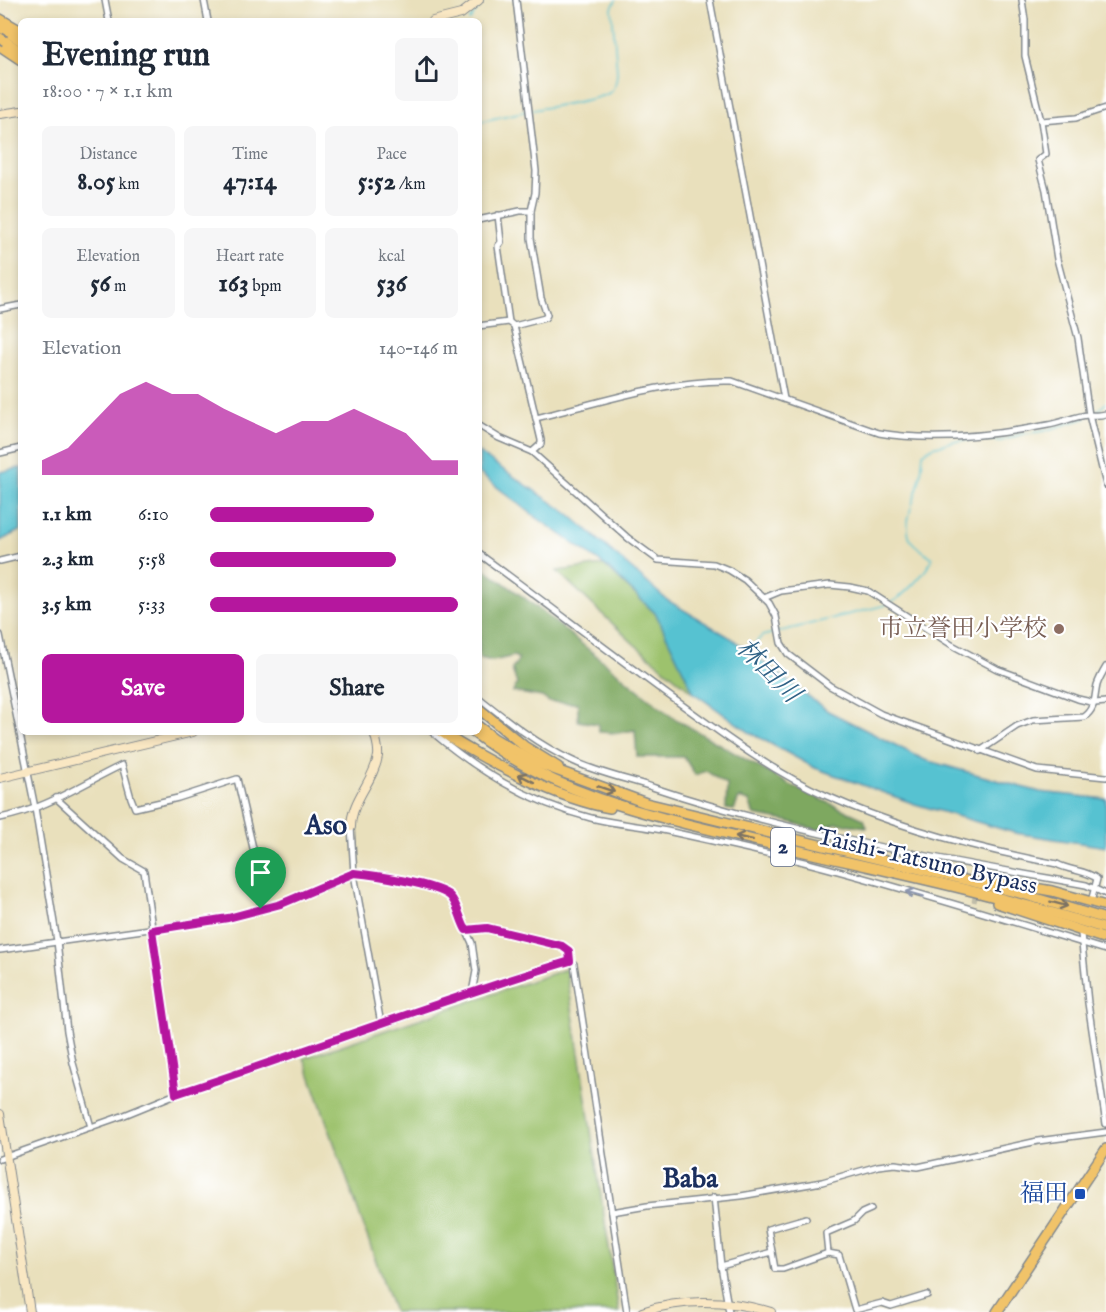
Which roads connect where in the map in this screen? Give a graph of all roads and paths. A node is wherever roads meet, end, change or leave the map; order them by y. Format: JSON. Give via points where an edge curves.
{"nodes":[{"id":1,"x":105,"y":0,"type":"edge"},
{"id":2,"x":204,"y":0,"type":"edge"},
{"id":3,"x":479,"y":0,"type":"edge"},
{"id":4,"x":516,"y":0,"type":"edge"},
{"id":5,"x":710,"y":0,"type":"edge"},
{"id":6,"x":1022,"y":0,"type":"edge"},
{"id":7,"x":108,"y":18,"type":"edge"},
{"id":8,"x":207,"y":18,"type":"edge"},
{"id":9,"x":444,"y":18,"type":"edge"},
{"id":10,"x":0,"y":19,"type":"edge"},
{"id":11,"x":0,"y":27,"type":"edge"},
{"id":12,"x":18,"y":30,"type":"edge"},
{"id":13,"x":18,"y":38,"type":"edge"},
{"id":14,"x":1,"y":42,"type":"edge"},
{"id":15,"x":18,"y":50,"type":"edge"},
{"id":16,"x":18,"y":57,"type":"edge"},
{"id":17,"x":1106,"y":108,"type":"edge"},
{"id":18,"x":18,"y":111,"type":"edge"},
{"id":19,"x":0,"y":114,"type":"edge"},
{"id":20,"x":1041,"y":121,"type":"junction"},
{"id":21,"x":531,"y":211,"type":"junction"},
{"id":22,"x":498,"y":215,"type":"junction"},
{"id":23,"x":482,"y":219,"type":"edge"},
{"id":24,"x":18,"y":306,"type":"edge"},
{"id":25,"x":0,"y":309,"type":"edge"},
{"id":26,"x":512,"y":324,"type":"junction"},
{"id":27,"x":482,"y":326,"type":"edge"},
{"id":28,"x":784,"y":399,"type":"junction"},
{"id":29,"x":1106,"y":414,"type":"edge"},
{"id":30,"x":1089,"y":415,"type":"junction"},
{"id":31,"x":536,"y":418,"type":"junction"},
{"id":32,"x":482,"y":427,"type":"edge"},
{"id":33,"x":18,"y":449,"type":"edge"},
{"id":34,"x":532,"y":452,"type":"junction"},
{"id":35,"x":0,"y":453,"type":"edge"},
{"id":36,"x":1106,"y":485,"type":"edge"},
{"id":37,"x":482,"y":556,"type":"edge"},
{"id":38,"x":18,"y":557,"type":"edge"},
{"id":39,"x":0,"y":561,"type":"edge"},
{"id":40,"x":764,"y":598,"type":"junction"},
{"id":41,"x":0,"y":635,"type":"edge"},
{"id":42,"x":1106,"y":667,"type":"edge"},
{"id":43,"x":482,"y":700,"type":"edge"},
{"id":44,"x":1106,"y":702,"type":"edge"},
{"id":45,"x":1095,"y":703,"type":"junction"},
{"id":46,"x":482,"y":711,"type":"edge"},
{"id":47,"x":18,"y":722,"type":"edge"},
{"id":48,"x":482,"y":729,"type":"edge"},
{"id":49,"x":21,"y":735,"type":"edge"},
{"id":50,"x":180,"y":735,"type":"edge"},
{"id":51,"x":375,"y":735,"type":"edge"},
{"id":52,"x":436,"y":735,"type":"edge"},
{"id":53,"x":446,"y":735,"type":"edge"},
{"id":54,"x":477,"y":735,"type":"edge"},
{"id":55,"x":980,"y":751,"type":"junction"},
{"id":56,"x":574,"y":762,"type":"junction"},
{"id":57,"x":28,"y":771,"type":"junction"},
{"id":58,"x":570,"y":773,"type":"junction"},
{"id":59,"x":1106,"y":777,"type":"edge"},
{"id":60,"x":0,"y":778,"type":"edge"},
{"id":61,"x":674,"y":795,"type":"junction"},
{"id":62,"x":56,"y":798,"type":"junction"},
{"id":63,"x":557,"y":799,"type":"tunnel mouth"},
{"id":64,"x":672,"y":802,"type":"tunnel mouth"},
{"id":65,"x":554,"y":807,"type":"junction"},
{"id":66,"x":35,"y":808,"type":"junction"},
{"id":67,"x":0,"y":818,"type":"edge"},
{"id":68,"x":665,"y":825,"type":"junction"},
{"id":69,"x":351,"y":827,"type":"joint"},
{"id":70,"x":983,"y":867,"type":"junction"},
{"id":71,"x":916,"y":868,"type":"junction"},
{"id":72,"x":354,"y":873,"type":"junction"},
{"id":73,"x":981,"y":874,"type":"tunnel mouth"},
{"id":74,"x":1106,"y":878,"type":"edge"},
{"id":75,"x":1097,"y":879,"type":"junction"},
{"id":76,"x":1095,"y":889,"type":"junction"},
{"id":77,"x":1106,"y":894,"type":"edge"},
{"id":78,"x":982,"y":895,"type":"junction"},
{"id":79,"x":1092,"y":898,"type":"dead end"},
{"id":80,"x":974,"y":902,"type":"tunnel mouth"},
{"id":81,"x":1106,"y":906,"type":"edge"},
{"id":82,"x":261,"y":909,"type":"junction"},
{"id":83,"x":972,"y":910,"type":"junction"},
{"id":84,"x":1106,"y":919,"type":"edge"},
{"id":85,"x":1106,"y":929,"type":"edge"},
{"id":86,"x":152,"y":930,"type":"junction"},
{"id":87,"x":466,"y":930,"type":"junction"},
{"id":88,"x":1081,"y":934,"type":"dead end"},
{"id":89,"x":1106,"y":939,"type":"edge"},
{"id":90,"x":57,"y":941,"type":"junction"},
{"id":91,"x":1081,"y":942,"type":"junction"},
{"id":92,"x":0,"y":950,"type":"edge"},
{"id":93,"x":1106,"y":950,"type":"edge"},
{"id":94,"x":570,"y":961,"type":"junction"},
{"id":95,"x":472,"y":993,"type":"junction"},
{"id":96,"x":381,"y":1024,"type":"junction"},
{"id":97,"x":176,"y":1094,"type":"junction"},
{"id":98,"x":0,"y":1114,"type":"edge"},
{"id":99,"x":1106,"y":1124,"type":"edge"},
{"id":100,"x":91,"y":1127,"type":"junction"},
{"id":101,"x":1106,"y":1132,"type":"edge"},
{"id":102,"x":1106,"y":1149,"type":"edge"},
{"id":103,"x":3,"y":1158,"type":"edge"},
{"id":104,"x":714,"y":1197,"type":"junction"},
{"id":105,"x":871,"y":1209,"type":"dead end"},
{"id":106,"x":612,"y":1212,"type":"junction"},
{"id":107,"x":806,"y":1218,"type":"dead end"},
{"id":108,"x":772,"y":1252,"type":"junction"},
{"id":109,"x":828,"y":1254,"type":"junction"},
{"id":110,"x":721,"y":1266,"type":"junction"},
{"id":111,"x":927,"y":1294,"type":"dead end"},
{"id":112,"x":729,"y":1308,"type":"edge"},
{"id":113,"x":30,"y":1312,"type":"edge"},
{"id":114,"x":627,"y":1312,"type":"edge"},
{"id":115,"x":642,"y":1312,"type":"edge"},
{"id":116,"x":771,"y":1312,"type":"edge"},
{"id":117,"x":997,"y":1312,"type":"edge"}],
"edges":[{"from":1,"to":7,"type":"street"},
{"from":2,"to":8,"type":"street"},
{"from":3,"to":9,"type":"street","via":[[461,14]]},
{"from":4,"to":21,"type":"street","via":[[536,171]]},
{"from":5,"to":28,"type":"street"},
{"from":6,"to":20,"type":"street","via":[[1025,56]]},
{"from":10,"to":12,"type":"highway"},
{"from":11,"to":13,"type":"highway"},
{"from":14,"to":15,"type":"highway"},
{"from":14,"to":16,"type":"highway"},
{"from":17,"to":20,"type":"street","via":[[1076,118]]},
{"from":18,"to":19,"type":"street"},
{"from":20,"to":30,"type":"street","via":[[1046,154],[1038,160],[1057,260],[1078,338]]},
{"from":21,"to":22,"type":"street"},
{"from":21,"to":26,"type":"street","via":[[531,238],[547,315]]},
{"from":22,"to":23,"type":"street"},
{"from":22,"to":26,"type":"street","via":[[498,246]]},
{"from":24,"to":25,"type":"street"},
{"from":26,"to":27,"type":"street"},
{"from":26,"to":31,"type":"street"},
{"from":28,"to":30,"type":"street","via":[[879,433],[927,438],[1042,426]]},
{"from":28,"to":31,"type":"street","via":[[732,381],[711,380]]},
{"from":29,"to":30,"type":"street"},
{"from":30,"to":36,"type":"street"},
{"from":31,"to":34,"type":"street","via":[[540,444]]},
{"from":32,"to":34,"type":"street"},
{"from":33,"to":35,"type":"street"},
{"from":34,"to":40,"type":"street","via":[[658,560],[714,564],[745,580]]},
{"from":37,"to":75,"type":"street","via":[[644,678],[754,756],[795,780],[909,827],[1057,864]]},
{"from":38,"to":39,"type":"street"},
{"from":40,"to":45,"type":"street","via":[[814,586],[850,586],[868,591],[996,669]]},
{"from":40,"to":55,"type":"street","via":[[776,616],[788,654],[830,686],[881,714]]},
{"from":41,"to":47,"type":"street"},
{"from":42,"to":45,"type":"street","via":[[1097,685]]},
{"from":43,"to":56,"type":"street","via":[[536,741]]},
{"from":44,"to":45,"type":"street"},
{"from":45,"to":55,"type":"street","via":[[1084,717],[1033,720],[1017,726]]},
{"from":46,"to":58,"type":"highway","via":[[524,746]]},
{"from":48,"to":58,"type":"highway","name":"Taishi-Tatsuno Bypass","number":"2","via":[[534,762]]},
{"from":49,"to":57,"type":"street"},
{"from":50,"to":57,"type":"street"},
{"from":51,"to":69,"type":"street","via":[[378,758],[351,814]]},
{"from":52,"to":65,"type":"street","via":[[490,776]]},
{"from":68,"to":53,"type":"highway","one_way":true,"via":[[546,788]]},
{"from":54,"to":68,"type":"highway","name":"Taishi-Tatsuno Bypass","number":"2","via":[[544,777]]},
{"from":55,"to":59,"type":"street","via":[[1037,770]]},
{"from":56,"to":58,"type":"street"},
{"from":56,"to":61,"type":"street"},
{"from":57,"to":60,"type":"street"},
{"from":57,"to":66,"type":"street"},
{"from":58,"to":71,"type":"highway","name":"Taishi-Tatsuno Bypass","number":"2","one_way":true,"via":[[646,803]]},
{"from":61,"to":64,"type":"street"},
{"from":61,"to":70,"type":"street","via":[[810,834]]},
{"from":62,"to":66,"type":"street"},
{"from":62,"to":82,"type":"street","via":[[122,765],[135,808],[237,780],[256,861]]},
{"from":62,"to":86,"type":"street","via":[[123,859],[144,871]]},
{"from":63,"to":65,"type":"street"},
{"from":65,"to":68,"type":"street","via":[[602,820]]},
{"from":66,"to":67,"type":"street"},
{"from":66,"to":90,"type":"street"},
{"from":78,"to":68,"type":"highway","name":"Taishi-Tatsuno Bypass","number":"2","one_way":true},
{"from":83,"to":68,"type":"street","one_way":true,"via":[[804,859]]},
{"from":69,"to":72,"type":"street"},
{"from":70,"to":73,"type":"street"},
{"from":70,"to":76,"type":"street"},
{"from":71,"to":81,"type":"highway","via":[[1052,891]]},
{"from":71,"to":84,"type":"highway","name":"Taishi-Tatsuno Bypass","number":"2","one_way":true},
{"from":72,"to":82,"type":"street"},
{"from":72,"to":87,"type":"street","via":[[386,876],[442,891],[451,897]]},
{"from":72,"to":96,"type":"street"},
{"from":74,"to":75,"type":"street"},
{"from":75,"to":76,"type":"street"},
{"from":76,"to":77,"type":"street"},
{"from":76,"to":79,"type":"street"},
{"from":78,"to":85,"type":"highway","name":"Taishi-Tatsuno Bypass","number":"2"},
{"from":78,"to":89,"type":"highway"},
{"from":80,"to":83,"type":"street"},
{"from":82,"to":86,"type":"street"},
{"from":83,"to":91,"type":"street"},
{"from":86,"to":90,"type":"street"},
{"from":86,"to":97,"type":"street"},
{"from":87,"to":94,"type":"street","via":[[487,928],[562,946],[569,951]]},
{"from":87,"to":95,"type":"street","via":[[475,956]]},
{"from":88,"to":91,"type":"street"},
{"from":90,"to":92,"type":"street"},
{"from":90,"to":100,"type":"street","via":[[67,1031]]},
{"from":91,"to":93,"type":"street"},
{"from":91,"to":99,"type":"street"},
{"from":94,"to":95,"type":"street"},
{"from":94,"to":106,"type":"street","via":[[574,964]]},
{"from":95,"to":96,"type":"street"},
{"from":96,"to":97,"type":"street"},
{"from":97,"to":100,"type":"street"},
{"from":98,"to":103,"type":"street"},
{"from":100,"to":103,"type":"street"},
{"from":101,"to":104,"type":"street","via":[[1038,1141],[918,1167],[878,1166],[822,1182]]},
{"from":102,"to":117,"type":"highway"},
{"from":103,"to":113,"type":"street"},
{"from":104,"to":106,"type":"street"},
{"from":104,"to":110,"type":"street"},
{"from":105,"to":109,"type":"street","via":[[826,1233]]},
{"from":106,"to":114,"type":"street"},
{"from":107,"to":108,"type":"street","via":[[768,1229]]},
{"from":108,"to":109,"type":"street","via":[[775,1269]]},
{"from":108,"to":110,"type":"street"},
{"from":109,"to":111,"type":"street","via":[[839,1255],[855,1310],[882,1303],[891,1306]]},
{"from":110,"to":112,"type":"street"},
{"from":112,"to":115,"type":"street","via":[[695,1302]]},
{"from":112,"to":116,"type":"street"}]}
